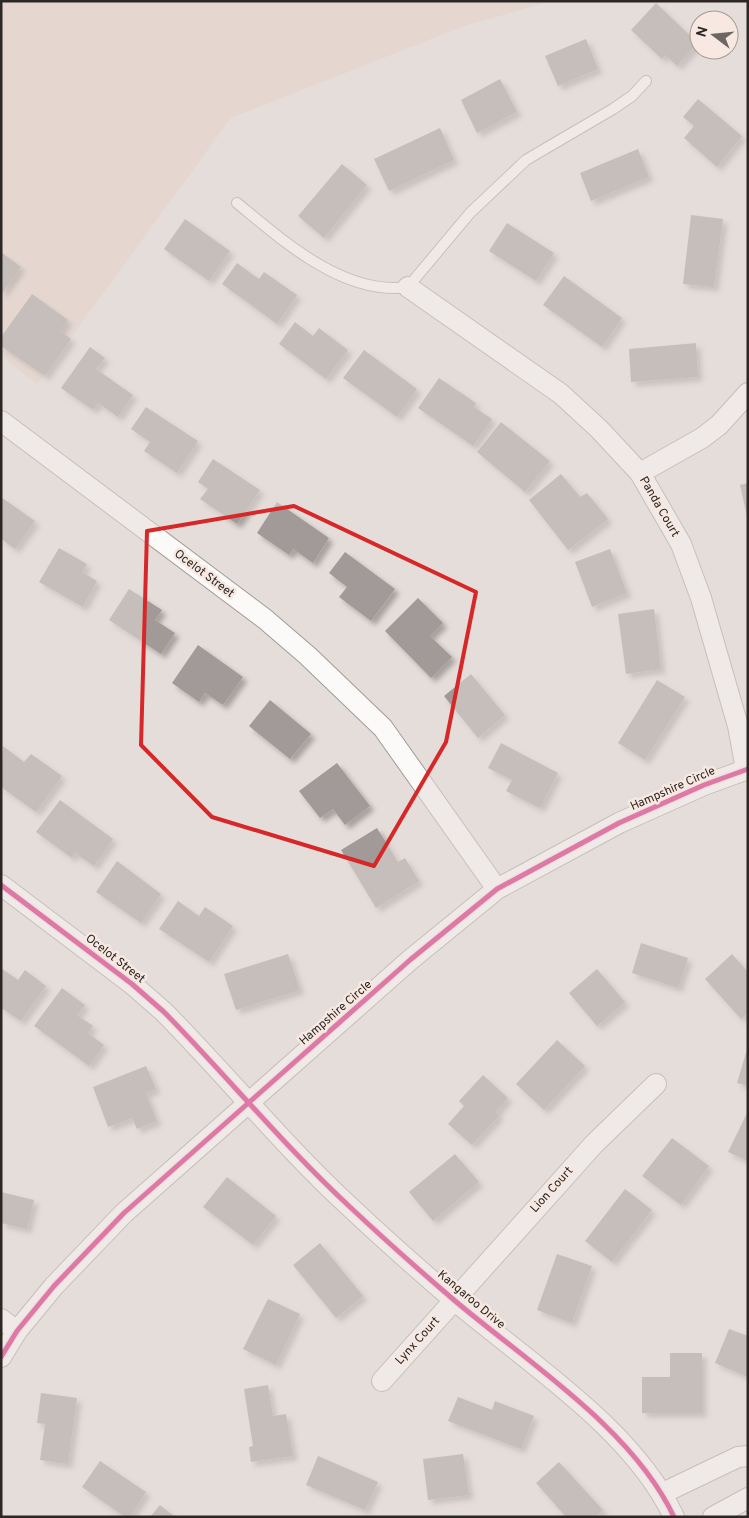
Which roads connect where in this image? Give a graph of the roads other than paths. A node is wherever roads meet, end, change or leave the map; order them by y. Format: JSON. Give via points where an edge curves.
{"nodes":[{"id":1,"x":646,"y":81,"type":"dead end"},
{"id":2,"x":237,"y":203,"type":"dead end"},
{"id":3,"x":408,"y":287,"type":"junction"},
{"id":4,"x":748,"y":393,"type":"edge"},
{"id":5,"x":1,"y":421,"type":"edge"},
{"id":6,"x":640,"y":473,"type":"junction"},
{"id":7,"x":747,"y":769,"type":"edge"},
{"id":8,"x":1,"y":885,"type":"edge"},
{"id":9,"x":497,"y":889,"type":"junction"},
{"id":10,"x":656,"y":1084,"type":"dead end"},
{"id":11,"x":248,"y":1103,"type":"junction"},
{"id":12,"x":455,"y":1301,"type":"junction"},
{"id":13,"x":9,"y":1325,"type":"edge"},
{"id":14,"x":1,"y":1357,"type":"edge"},
{"id":15,"x":382,"y":1381,"type":"dead end"},
{"id":16,"x":748,"y":1456,"type":"edge"},
{"id":17,"x":663,"y":1493,"type":"junction"},
{"id":18,"x":748,"y":1498,"type":"edge"},
{"id":19,"x":674,"y":1517,"type":"edge"},
{"id":20,"x":713,"y":1517,"type":"edge"}],
"edges":[{"from":1,"to":3,"type":"lane","via":[[613,109],[526,160],[470,213]]},
{"from":2,"to":3,"type":"lane","via":[[322,267],[357,281],[392,289]]},
{"from":3,"to":6,"type":"street","name":"Panda Court","via":[[561,394]]},
{"from":4,"to":6,"type":"street","via":[[719,425],[702,438]]},
{"from":5,"to":9,"type":"street","name":"Ocelot Street","via":[[265,619],[308,656],[383,728]]},
{"from":6,"to":7,"type":"street","name":"Panda Court","via":[[681,544],[701,598]]},
{"from":7,"to":9,"type":"street","name":"Hampshire Circle","via":[[619,823]]},
{"from":8,"to":11,"type":"street","name":"Ocelot Street","via":[[164,1012]]},
{"from":9,"to":11,"type":"street","name":"Hampshire Circle","via":[[410,960]]},
{"from":10,"to":12,"type":"street","name":"Lion Court","via":[[594,1144]]},
{"from":11,"to":12,"type":"street","name":"Kangaroo Drive","via":[[349,1206]]},
{"from":11,"to":13,"type":"street","name":"Hampshire Circle","via":[[124,1213],[54,1286]]},
{"from":12,"to":15,"type":"street","name":"Lynx Court"},
{"from":12,"to":17,"type":"street","name":"Kangaroo Drive","via":[[574,1399]]},
{"from":13,"to":14,"type":"street","name":"Hampshire Circle"},
{"from":16,"to":17,"type":"street","via":[[738,1457]]},
{"from":17,"to":19,"type":"street","name":"Kangaroo Drive"},
{"from":18,"to":20,"type":"street"}]}
